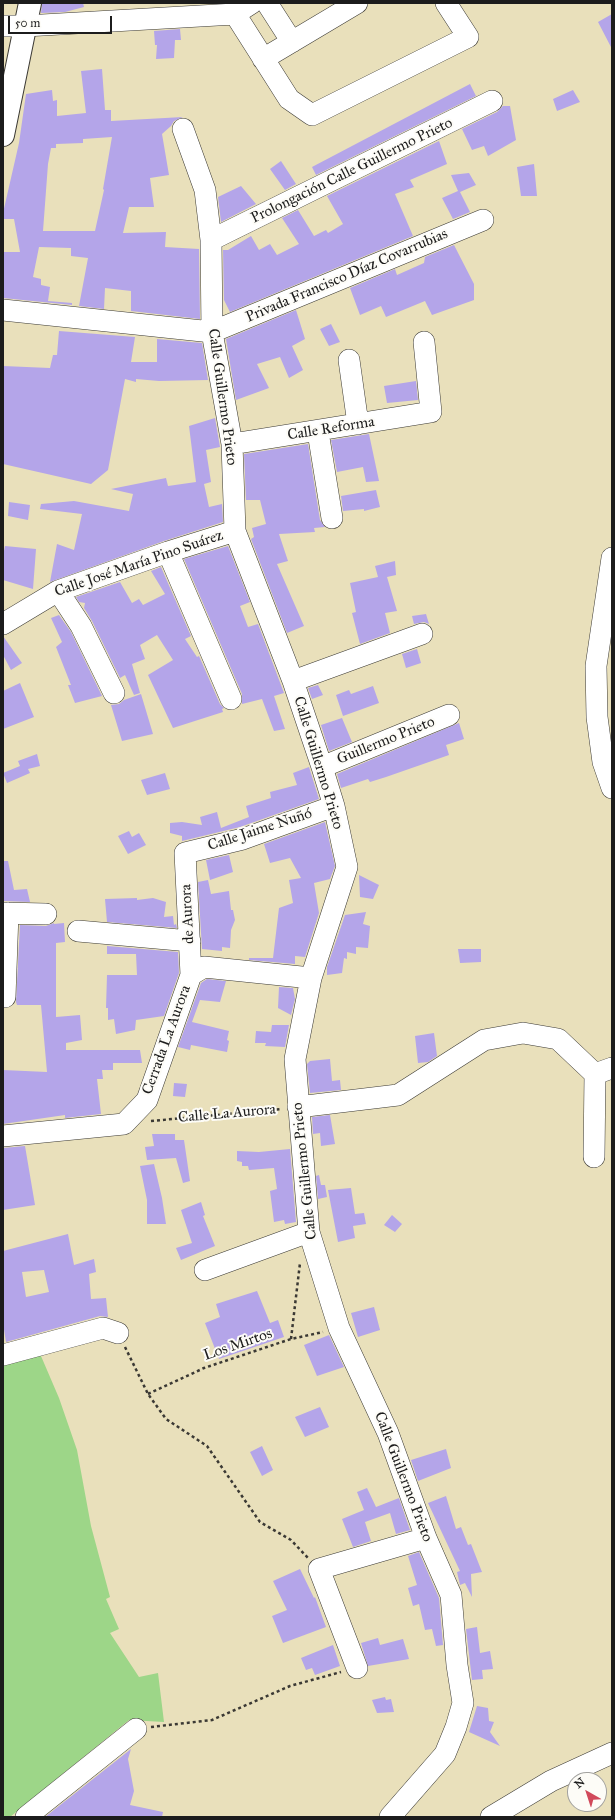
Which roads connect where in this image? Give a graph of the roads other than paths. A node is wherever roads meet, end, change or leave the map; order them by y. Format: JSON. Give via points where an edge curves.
{"nodes":[{"id":1,"x":30,"y":3,"type":"edge"},
{"id":2,"x":252,"y":3,"type":"edge"},
{"id":3,"x":267,"y":3,"type":"edge"},
{"id":4,"x":357,"y":3,"type":"edge"},
{"id":5,"x":446,"y":3,"type":"edge"},
{"id":6,"x":235,"y":14,"type":"junction"},
{"id":7,"x":3,"y":26,"type":"edge"},
{"id":8,"x":25,"y":26,"type":"junction"},
{"id":9,"x":292,"y":42,"type":"junction"},
{"id":10,"x":262,"y":59,"type":"junction"},
{"id":11,"x":492,"y":101,"type":"dead end"},
{"id":12,"x":183,"y":129,"type":"dead end"},
{"id":13,"x":3,"y":135,"type":"edge"},
{"id":14,"x":483,"y":220,"type":"dead end"},
{"id":15,"x":211,"y":240,"type":"junction"},
{"id":16,"x":3,"y":310,"type":"edge"},
{"id":17,"x":212,"y":332,"type":"junction"},
{"id":18,"x":424,"y":342,"type":"dead end"},
{"id":19,"x":349,"y":360,"type":"dead end"},
{"id":20,"x":358,"y":424,"type":"junction"},
{"id":21,"x":318,"y":432,"type":"junction"},
{"id":22,"x":232,"y":444,"type":"junction"},
{"id":23,"x":332,"y":518,"type":"dead end"},
{"id":24,"x":235,"y":530,"type":"junction"},
{"id":25,"x":168,"y":552,"type":"junction"},
{"id":26,"x":612,"y":558,"type":"edge"},
{"id":27,"x":58,"y":590,"type":"junction"},
{"id":28,"x":3,"y":624,"type":"edge"},
{"id":29,"x":422,"y":634,"type":"dead end"},
{"id":30,"x":293,"y":681,"type":"junction"},
{"id":31,"x":114,"y":693,"type":"dead end"},
{"id":32,"x":231,"y":699,"type":"dead end"},
{"id":33,"x":449,"y":715,"type":"dead end"},
{"id":34,"x":322,"y":766,"type":"junction"},
{"id":35,"x":612,"y":788,"type":"edge"},
{"id":36,"x":334,"y":806,"type":"junction"},
{"id":37,"x":185,"y":853,"type":"joint"},
{"id":38,"x":5,"y":913,"type":"edge"},
{"id":39,"x":46,"y":914,"type":"dead end"},
{"id":40,"x":78,"y":931,"type":"dead end"},
{"id":41,"x":190,"y":941,"type":"junction"},
{"id":42,"x":191,"y":975,"type":"junction"},
{"id":43,"x":311,"y":978,"type":"junction"},
{"id":44,"x":5,"y":997,"type":"dead end"},
{"id":45,"x":603,"y":1071,"type":"edge"},
{"id":46,"x":298,"y":1107,"type":"junction"},
{"id":47,"x":3,"y":1136,"type":"edge"},
{"id":48,"x":594,"y":1157,"type":"dead end"},
{"id":49,"x":309,"y":1232,"type":"junction"},
{"id":50,"x":205,"y":1270,"type":"dead end"},
{"id":51,"x":118,"y":1333,"type":"road end"},
{"id":52,"x":3,"y":1355,"type":"edge"},
{"id":53,"x":426,"y":1538,"type":"junction"},
{"id":54,"x":357,"y":1668,"type":"road end"},
{"id":55,"x":136,"y":1729,"type":"road end"},
{"id":56,"x":612,"y":1754,"type":"edge"},
{"id":57,"x":26,"y":1817,"type":"edge"},
{"id":58,"x":390,"y":1817,"type":"edge"},
{"id":59,"x":491,"y":1817,"type":"edge"}],
"edges":[{"from":1,"to":8,"type":"main road"},
{"from":2,"to":6,"type":"street"},
{"from":3,"to":9,"type":"street"},
{"from":4,"to":9,"type":"street"},
{"from":5,"to":10,"type":"street","via":[[468,37],[312,115],[289,100]]},
{"from":6,"to":8,"type":"street"},
{"from":6,"to":10,"type":"street"},
{"from":7,"to":8,"type":"street"},
{"from":8,"to":13,"type":"main road"},
{"from":9,"to":10,"type":"street"},
{"from":11,"to":15,"type":"street","name":"Prolongación Calle Guillermo Prieto"},
{"from":12,"to":15,"type":"street","name":"Calle Guillermo Prieto","via":[[205,190]]},
{"from":14,"to":17,"type":"street","name":"Privada Francisco Díaz Covarrubias"},
{"from":15,"to":17,"type":"street","name":"Calle Guillermo Prieto"},
{"from":16,"to":17,"type":"street"},
{"from":17,"to":22,"type":"street","name":"Calle Guillermo Prieto"},
{"from":18,"to":20,"type":"street","name":"Calle Reforma","via":[[431,412]]},
{"from":19,"to":20,"type":"street"},
{"from":20,"to":21,"type":"street","name":"Calle Reforma"},
{"from":21,"to":22,"type":"street","name":"Calle Reforma"},
{"from":21,"to":23,"type":"street"},
{"from":22,"to":24,"type":"street","name":"Calle Guillermo Prieto"},
{"from":24,"to":25,"type":"street","name":"Calle José María Pino Suárez"},
{"from":24,"to":30,"type":"street","name":"Calle Guillermo Prieto"},
{"from":25,"to":27,"type":"street","name":"Calle José María Pino Suárez"},
{"from":25,"to":32,"type":"street"},
{"from":26,"to":35,"type":"street","via":[[596,666],[597,717],[604,762]]},
{"from":27,"to":28,"type":"street","name":"Calle José María Pino Suárez"},
{"from":27,"to":31,"type":"street","via":[[81,626]]},
{"from":29,"to":30,"type":"street","name":"Calle Guillermo Prieto"},
{"from":30,"to":34,"type":"street","name":"Calle Guillermo Prieto"},
{"from":33,"to":34,"type":"street","name":"Guillermo Prieto"},
{"from":34,"to":36,"type":"street","name":"Calle Guillermo Prieto"},
{"from":36,"to":37,"type":"street","name":"Calle Jaime Nuñó","via":[[243,839]]},
{"from":36,"to":43,"type":"street","name":"Calle Guillermo Prieto","via":[[347,867]]},
{"from":37,"to":41,"type":"street","name":"de Aurora"},
{"from":38,"to":39,"type":"street"},
{"from":38,"to":44,"type":"street"},
{"from":40,"to":41,"type":"street"},
{"from":41,"to":42,"type":"street","name":"de Aurora"},
{"from":42,"to":43,"type":"street","name":"Cerrada La Aurora","via":[[204,967]]},
{"from":42,"to":47,"type":"street","name":"Cerrada La Aurora","via":[[147,1100],[124,1124]]},
{"from":43,"to":46,"type":"street","name":"Calle Guillermo Prieto","via":[[295,1059]]},
{"from":45,"to":46,"type":"street","name":"Calle La Aurora","via":[[558,1039],[523,1033],[484,1040],[398,1095]]},
{"from":45,"to":48,"type":"street"},
{"from":46,"to":49,"type":"street","name":"Calle Guillermo Prieto"},
{"from":49,"to":50,"type":"street"},
{"from":49,"to":53,"type":"street","name":"Calle Guillermo Prieto","via":[[339,1328],[388,1433]]},
{"from":51,"to":52,"type":"street","via":[[103,1328]]},
{"from":53,"to":54,"type":"street","via":[[319,1569]]},
{"from":53,"to":58,"type":"street","name":"Calle Guillermo Prieto","via":[[451,1595],[463,1703],[445,1754]]},
{"from":55,"to":57,"type":"street"},
{"from":56,"to":59,"type":"street","via":[[550,1781]]}]}
